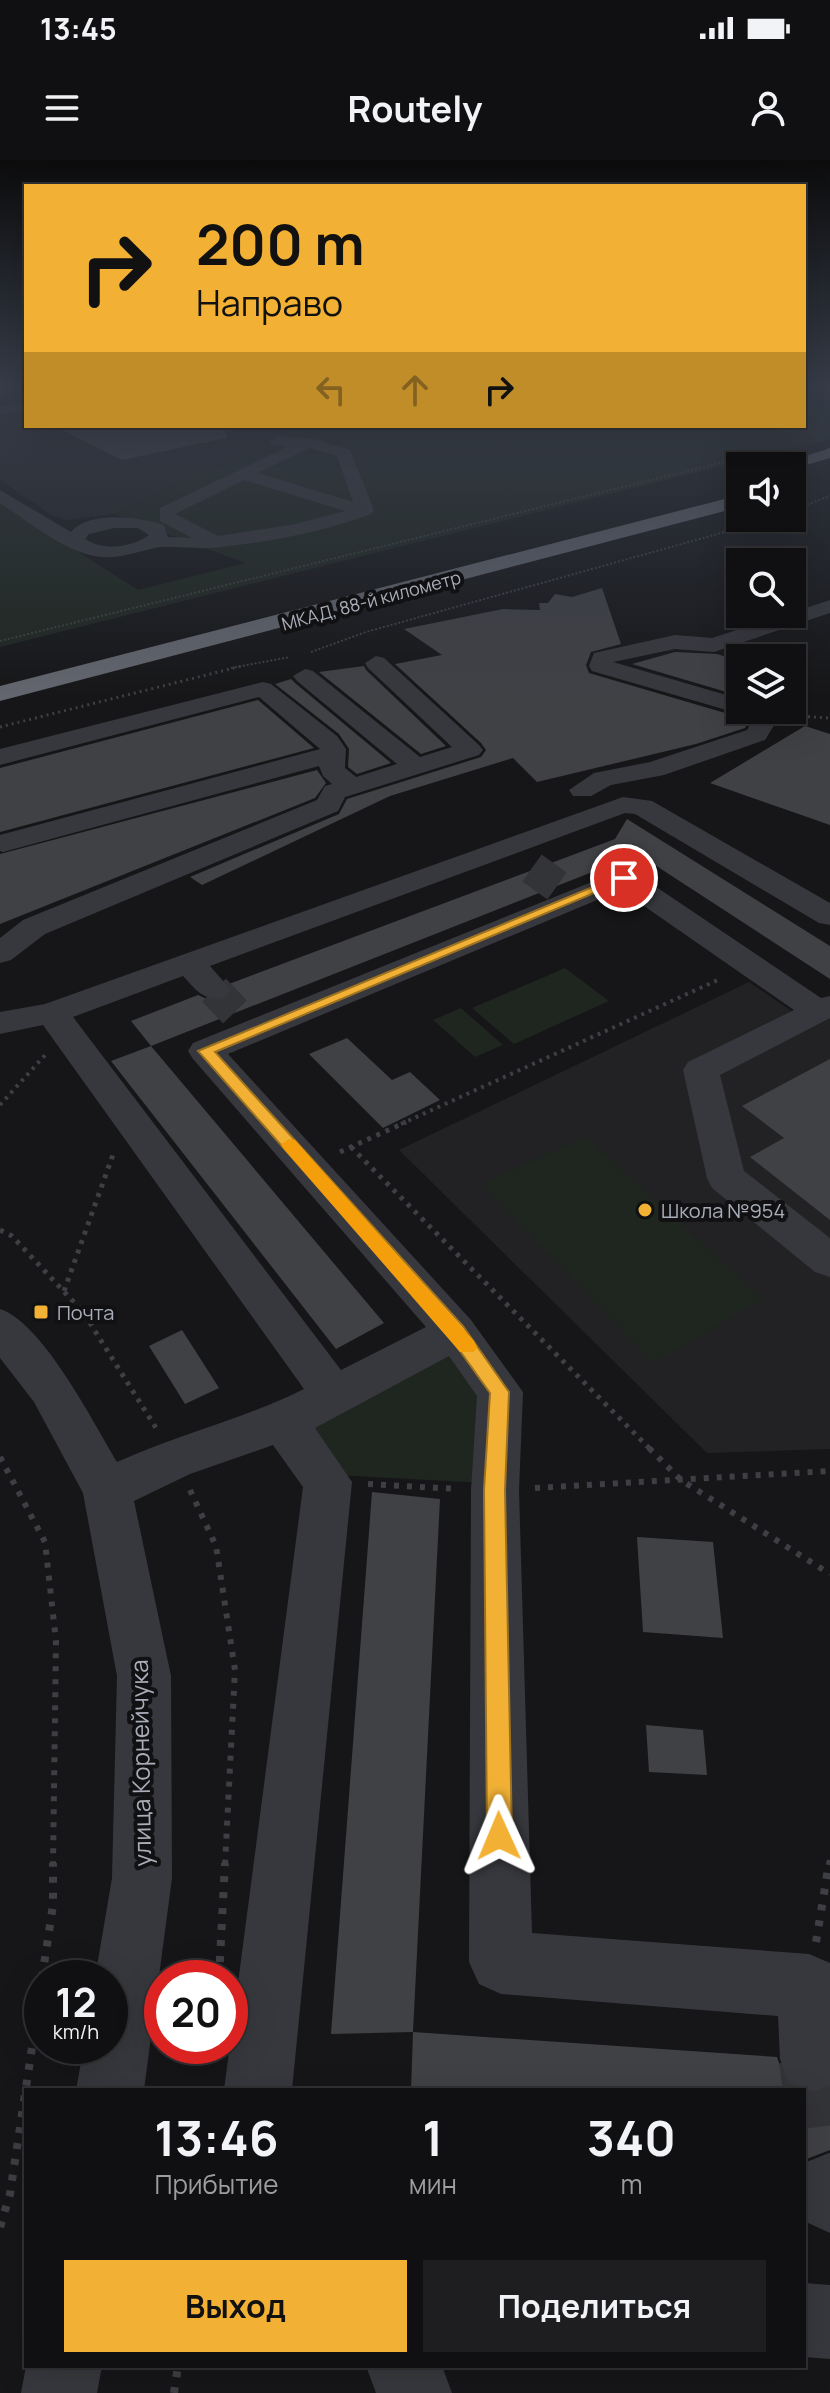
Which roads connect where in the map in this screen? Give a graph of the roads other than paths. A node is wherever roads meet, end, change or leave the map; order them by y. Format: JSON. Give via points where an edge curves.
{"nodes":[{"id":1,"x":183,"y":490,"type":"edge"},
{"id":2,"x":205,"y":490,"type":"edge"},
{"id":3,"x":228,"y":490,"type":"edge"},
{"id":4,"x":240,"y":490,"type":"edge"},
{"id":5,"x":243,"y":490,"type":"edge"},
{"id":6,"x":278,"y":490,"type":"edge"},
{"id":7,"x":355,"y":490,"type":"edge"},
{"id":8,"x":697,"y":490,"type":"edge"},
{"id":9,"x":0,"y":495,"type":"edge"},
{"id":10,"x":151,"y":501,"type":"dead end"},
{"id":11,"x":726,"y":505,"type":"edge"},
{"id":12,"x":218,"y":508,"type":"dead end"},
{"id":13,"x":340,"y":518,"type":"junction"},
{"id":14,"x":39,"y":520,"type":"junction"},
{"id":15,"x":284,"y":522,"type":"junction"},
{"id":16,"x":89,"y":527,"type":"junction"},
{"id":17,"x":256,"y":537,"type":"junction"},
{"id":18,"x":507,"y":539,"type":"dead end"},
{"id":19,"x":211,"y":540,"type":"junction"},
{"id":20,"x":154,"y":541,"type":"junction"},
{"id":21,"x":76,"y":543,"type":"junction"},
{"id":22,"x":830,"y":606,"type":"edge"},
{"id":23,"x":302,"y":662,"type":"road end"},
{"id":24,"x":376,"y":663,"type":"dead end"},
{"id":25,"x":0,"y":694,"type":"edge"},
{"id":26,"x":726,"y":703,"type":"edge"},
{"id":27,"x":289,"y":709,"type":"junction"},
{"id":28,"x":258,"y":717,"type":"dead end"},
{"id":29,"x":763,"y":724,"type":"edge"},
{"id":30,"x":314,"y":729,"type":"junction"},
{"id":31,"x":284,"y":737,"type":"dead end"},
{"id":32,"x":333,"y":754,"type":"junction"},
{"id":33,"x":0,"y":757,"type":"edge"},
{"id":34,"x":416,"y":767,"type":"junction"},
{"id":35,"x":352,"y":787,"type":"junction"},
{"id":36,"x":582,"y":790,"type":"dead end"},
{"id":37,"x":3,"y":843,"type":"dead end"},
{"id":38,"x":504,"y":848,"type":"junction"},
{"id":39,"x":532,"y":868,"type":"tunnel mouth"},
{"id":40,"x":830,"y":916,"type":"edge"},
{"id":41,"x":0,"y":953,"type":"edge"},
{"id":42,"x":189,"y":963,"type":"junction"},
{"id":43,"x":824,"y":1008,"type":"edge"},
{"id":44,"x":235,"y":1011,"type":"junction"},
{"id":45,"x":0,"y":1023,"type":"edge"},
{"id":46,"x":59,"y":1023,"type":"junction"},
{"id":47,"x":830,"y":1261,"type":"edge"},
{"id":48,"x":0,"y":1326,"type":"edge"},
{"id":49,"x":456,"y":1332,"type":"junction"},
{"id":50,"x":334,"y":1395,"type":"junction"},
{"id":51,"x":283,"y":1422,"type":"junction"},
{"id":52,"x":107,"y":1490,"type":"junction"},
{"id":53,"x":819,"y":1986,"type":"edge"},
{"id":54,"x":813,"y":2059,"type":"tunnel mouth"},
{"id":55,"x":110,"y":2088,"type":"edge"},
{"id":56,"x":258,"y":2088,"type":"edge"},
{"id":57,"x":829,"y":2188,"type":"edge"},
{"id":58,"x":830,"y":2198,"type":"edge"},
{"id":59,"x":806,"y":2320,"type":"edge"},
{"id":60,"x":830,"y":2322,"type":"edge"},
{"id":61,"x":64,"y":2368,"type":"edge"},
{"id":62,"x":405,"y":2368,"type":"edge"},
{"id":63,"x":59,"y":2393,"type":"edge"},
{"id":64,"x":414,"y":2393,"type":"edge"}],
"edges":[{"from":1,"to":10,"type":"street"},
{"from":2,"to":19,"type":"street","via":[[166,512],[166,517]]},
{"from":3,"to":12,"type":"street"},
{"from":4,"to":15,"type":"street","via":[[242,509]]},
{"from":5,"to":17,"type":"street"},
{"from":6,"to":13,"type":"street"},
{"from":7,"to":13,"type":"street"},
{"from":8,"to":18,"type":"highway"},
{"from":9,"to":14,"type":"street"},
{"from":11,"to":25,"type":"highway","name":"МКАД, 88-й километр"},
{"from":13,"to":15,"type":"street"},
{"from":14,"to":16,"type":"street"},
{"from":14,"to":21,"type":"street"},
{"from":15,"to":17,"type":"street"},
{"from":16,"to":20,"type":"street","via":[[140,523],[157,529]]},
{"from":16,"to":21,"type":"street","via":[[78,533]]},
{"from":17,"to":19,"type":"street"},
{"from":19,"to":20,"type":"street"},
{"from":20,"to":21,"type":"street","via":[[111,551]]},
{"from":22,"to":26,"type":"street","via":[[714,645],[675,642],[602,658],[600,666]]},
{"from":23,"to":34,"type":"street"},
{"from":24,"to":34,"type":"street","via":[[470,750]]},
{"from":27,"to":28,"type":"street"},
{"from":27,"to":30,"type":"street"},
{"from":27,"to":33,"type":"street","via":[[263,689]]},
{"from":29,"to":36,"type":"street","via":[[756,735],[655,769],[603,779]]},
{"from":30,"to":31,"type":"street"},
{"from":30,"to":32,"type":"street"},
{"from":32,"to":35,"type":"street","via":[[332,770]]},
{"from":32,"to":37,"type":"street"},
{"from":34,"to":35,"type":"street"},
{"from":35,"to":41,"type":"street","via":[[334,792],[328,805],[281,826],[34,927]]},
{"from":38,"to":39,"type":"street"},
{"from":38,"to":40,"type":"street","via":[[623,805],[642,807]]},
{"from":38,"to":42,"type":"street"},
{"from":42,"to":44,"type":"street"},
{"from":42,"to":46,"type":"street"},
{"from":43,"to":44,"type":"street","via":[[750,965],[624,878],[566,892]]},
{"from":43,"to":47,"type":"street","via":[[701,1070],[726,1178]]},
{"from":44,"to":49,"type":"street","via":[[205,1051]]},
{"from":45,"to":46,"type":"street"},
{"from":46,"to":50,"type":"street"},
{"from":48,"to":52,"type":"street","name":"улица Корнейчука","via":[[50,1389]]},
{"from":49,"to":50,"type":"street"},
{"from":49,"to":53,"type":"street","via":[[500,1392],[495,1490],[501,1962]]},
{"from":50,"to":51,"type":"street"},
{"from":51,"to":52,"type":"street","via":[[175,1458]]},
{"from":51,"to":56,"type":"street","via":[[328,1482]]},
{"from":52,"to":55,"type":"street","name":"улица Корнейчука","via":[[144,1676],[142,1878]]},
{"from":53,"to":54,"type":"street"},
{"from":57,"to":58,"type":"street"},
{"from":59,"to":60,"type":"street"},
{"from":61,"to":63,"type":"street"},
{"from":62,"to":64,"type":"street"}]}
